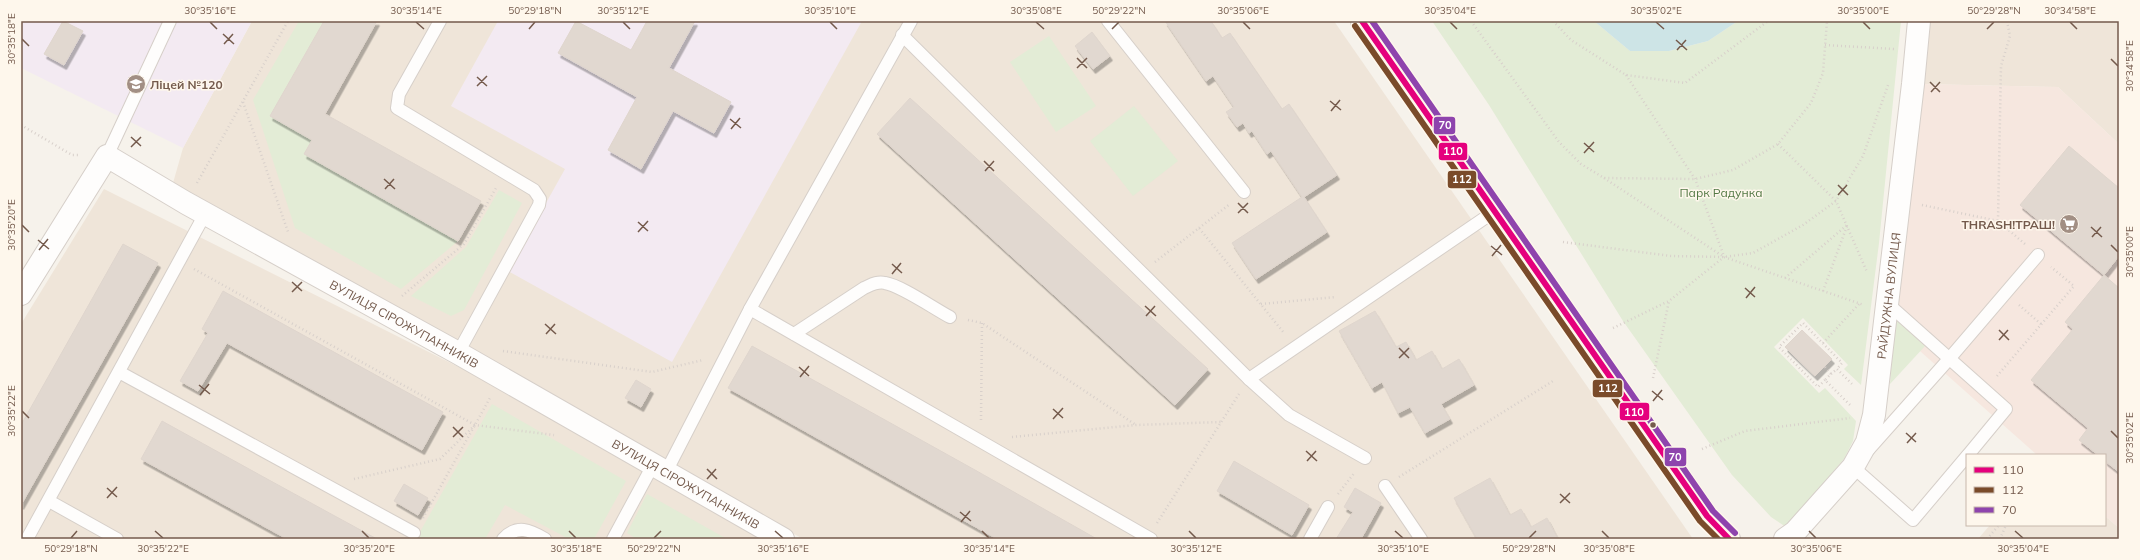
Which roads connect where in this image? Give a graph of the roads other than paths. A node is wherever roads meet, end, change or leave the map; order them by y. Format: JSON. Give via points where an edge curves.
{"nodes":[{"id":1,"x":170,"y":21,"type":"edge"},
{"id":2,"x":440,"y":21,"type":"edge"},
{"id":3,"x":911,"y":21,"type":"edge"},
{"id":4,"x":1108,"y":21,"type":"edge"},
{"id":5,"x":1362,"y":21,"type":"edge"},
{"id":6,"x":1919,"y":21,"type":"edge"},
{"id":7,"x":902,"y":35,"type":"junction"},
{"id":8,"x":107,"y":156,"type":"junction"},
{"id":9,"x":1244,"y":192,"type":"road end"},
{"id":10,"x":1495,"y":211,"type":"junction"},
{"id":11,"x":205,"y":214,"type":"junction"},
{"id":12,"x":2038,"y":255,"type":"road end"},
{"id":13,"x":21,"y":294,"type":"edge"},
{"id":14,"x":1888,"y":304,"type":"junction"},
{"id":15,"x":750,"y":309,"type":"junction"},
{"id":16,"x":950,"y":317,"type":"road end"},
{"id":17,"x":794,"y":334,"type":"junction"},
{"id":18,"x":458,"y":353,"type":"junction"},
{"id":19,"x":1949,"y":359,"type":"junction"},
{"id":20,"x":119,"y":372,"type":"junction"},
{"id":21,"x":1249,"y":379,"type":"junction"},
{"id":22,"x":1968,"y":454,"type":"edge"},
{"id":23,"x":1966,"y":456,"type":"edge"},
{"id":24,"x":1365,"y":458,"type":"road end"},
{"id":25,"x":1854,"y":467,"type":"junction"},
{"id":26,"x":659,"y":468,"type":"junction"},
{"id":27,"x":1385,"y":486,"type":"road end"},
{"id":28,"x":49,"y":501,"type":"junction"},
{"id":29,"x":1328,"y":507,"type":"road end"},
{"id":30,"x":414,"y":533,"type":"road end"},
{"id":31,"x":1149,"y":538,"type":"edge"},
{"id":32,"x":27,"y":539,"type":"edge"},
{"id":33,"x":117,"y":539,"type":"edge"},
{"id":34,"x":503,"y":539,"type":"edge"},
{"id":35,"x":545,"y":539,"type":"edge"},
{"id":36,"x":613,"y":539,"type":"edge"},
{"id":37,"x":783,"y":539,"type":"edge"},
{"id":38,"x":1310,"y":539,"type":"edge"},
{"id":39,"x":1421,"y":539,"type":"edge"},
{"id":40,"x":1729,"y":539,"type":"edge"},
{"id":41,"x":1785,"y":539,"type":"edge"}],
"edges":[{"from":1,"to":8,"type":"lane"},
{"from":2,"to":18,"type":"lane","via":[[399,94],[397,108],[534,190],[540,199]]},
{"from":3,"to":7,"type":"lane"},
{"from":4,"to":9,"type":"lane"},
{"from":5,"to":10,"type":"street"},
{"from":6,"to":14,"type":"street","name":"РАЙДУЖНА ВУЛИЦЯ"},
{"from":7,"to":15,"type":"lane"},
{"from":7,"to":21,"type":"lane"},
{"from":8,"to":11,"type":"street","name":"ВУЛИЦЯ СІРОЖУПАННИКІВ"},
{"from":8,"to":13,"type":"street"},
{"from":10,"to":21,"type":"lane"},
{"from":10,"to":40,"type":"street","via":[[1707,516]]},
{"from":11,"to":18,"type":"street","name":"ВУЛИЦЯ СІРОЖУПАННИКІВ"},
{"from":11,"to":20,"type":"lane"},
{"from":12,"to":19,"type":"lane"},
{"from":14,"to":19,"type":"lane"},
{"from":14,"to":25,"type":"street","name":"РАЙДУЖНА ВУЛИЦЯ","via":[[1874,415],[1867,442]]},
{"from":15,"to":17,"type":"lane"},
{"from":15,"to":26,"type":"lane"},
{"from":16,"to":17,"type":"lane","via":[[897,287],[875,283]]},
{"from":17,"to":31,"type":"lane"},
{"from":18,"to":26,"type":"street","name":"ВУЛИЦЯ СІРОЖУПАННИКІВ"},
{"from":19,"to":22,"type":"lane","via":[[2006,409]]},
{"from":19,"to":25,"type":"lane"},
{"from":20,"to":28,"type":"lane"},
{"from":20,"to":30,"type":"lane"},
{"from":21,"to":24,"type":"lane","via":[[1289,415]]},
{"from":23,"to":25,"type":"lane","via":[[1913,520]]},
{"from":25,"to":41,"type":"street","name":"РАЙДУЖНА ВУЛИЦЯ","via":[[1795,532]]},
{"from":26,"to":36,"type":"lane"},
{"from":26,"to":37,"type":"street","name":"ВУЛИЦЯ СІРОЖУПАННИКІВ"},
{"from":27,"to":39,"type":"lane"},
{"from":28,"to":32,"type":"lane"},
{"from":28,"to":33,"type":"lane"},
{"from":29,"to":38,"type":"lane"},
{"from":34,"to":35,"type":"lane","via":[[512,531],[521,529],[530,530]]}]}
